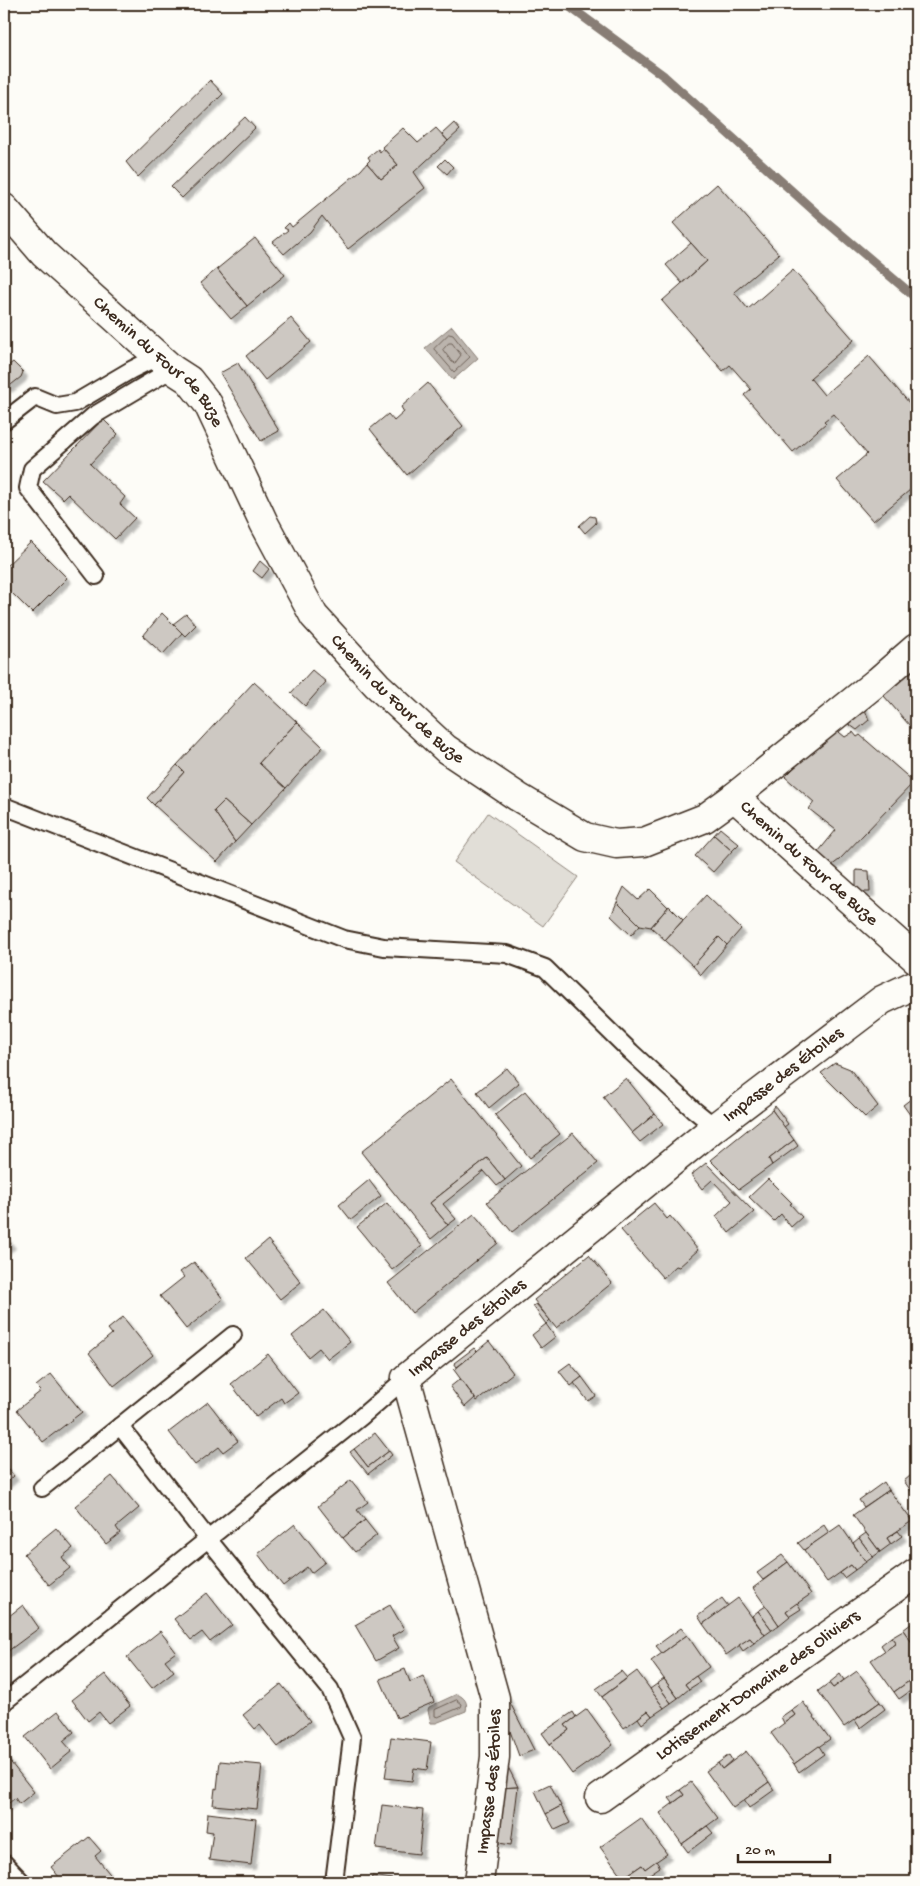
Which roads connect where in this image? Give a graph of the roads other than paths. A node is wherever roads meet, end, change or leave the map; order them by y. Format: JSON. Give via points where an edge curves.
{"nodes":[{"id":1,"x":4,"y":208,"type":"edge"},
{"id":2,"x":166,"y":362,"type":"junction"},
{"id":3,"x":4,"y":421,"type":"edge"},
{"id":4,"x":96,"y":576,"type":"dead end"},
{"id":5,"x":916,"y":648,"type":"edge"},
{"id":6,"x":734,"y":797,"type":"junction"},
{"id":7,"x":4,"y":806,"type":"edge"},
{"id":8,"x":916,"y":959,"type":"edge"},
{"id":9,"x":916,"y":984,"type":"edge"},
{"id":10,"x":715,"y":1127,"type":"junction"},
{"id":11,"x":232,"y":1336,"type":"dead end"},
{"id":12,"x":406,"y":1378,"type":"junction"},
{"id":13,"x":120,"y":1426,"type":"junction"},
{"id":14,"x":42,"y":1488,"type":"dead end"},
{"id":15,"x":208,"y":1539,"type":"junction"},
{"id":16,"x":916,"y":1573,"type":"edge"},
{"id":17,"x":4,"y":1702,"type":"edge"},
{"id":18,"x":600,"y":1798,"type":"dead end"},
{"id":19,"x":4,"y":1863,"type":"edge"},
{"id":20,"x":22,"y":1882,"type":"edge"},
{"id":21,"x":334,"y":1882,"type":"edge"},
{"id":22,"x":479,"y":1882,"type":"edge"}],
"edges":[{"from":1,"to":2,"type":"street","name":"Chemin du Four de Buze","via":[[44,254]]},
{"from":2,"to":3,"type":"lane","via":[[130,370],[75,403],[57,406],[35,397]]},
{"from":2,"to":4,"type":"lane","via":[[93,416],[32,469],[28,488]]},
{"from":2,"to":6,"type":"street","name":"Chemin du Four de Buze","via":[[189,380],[208,404],[264,523],[314,616],[376,685],[446,749],[585,837],[616,844],[644,842],[705,818]]},
{"from":5,"to":6,"type":"street"},
{"from":6,"to":8,"type":"street","name":"Chemin du Four de Buze"},
{"from":7,"to":10,"type":"lane","via":[[344,939],[384,947],[507,954],[545,968],[630,1052]]},
{"from":9,"to":10,"type":"street","name":"Impasse des Étoiles","via":[[882,1000]]},
{"from":10,"to":12,"type":"street","name":"Impasse des Étoiles"},
{"from":11,"to":13,"type":"lane"},
{"from":12,"to":15,"type":"lane"},
{"from":12,"to":22,"type":"street","name":"Impasse des Étoiles","via":[[495,1698],[495,1757]]},
{"from":13,"to":14,"type":"lane"},
{"from":13,"to":15,"type":"lane"},
{"from":15,"to":17,"type":"lane"},
{"from":15,"to":21,"type":"lane","via":[[330,1689],[352,1738]]},
{"from":16,"to":18,"type":"street","name":"Lotissement Domaine des Oliviers"},
{"from":19,"to":20,"type":"lane"}]}
